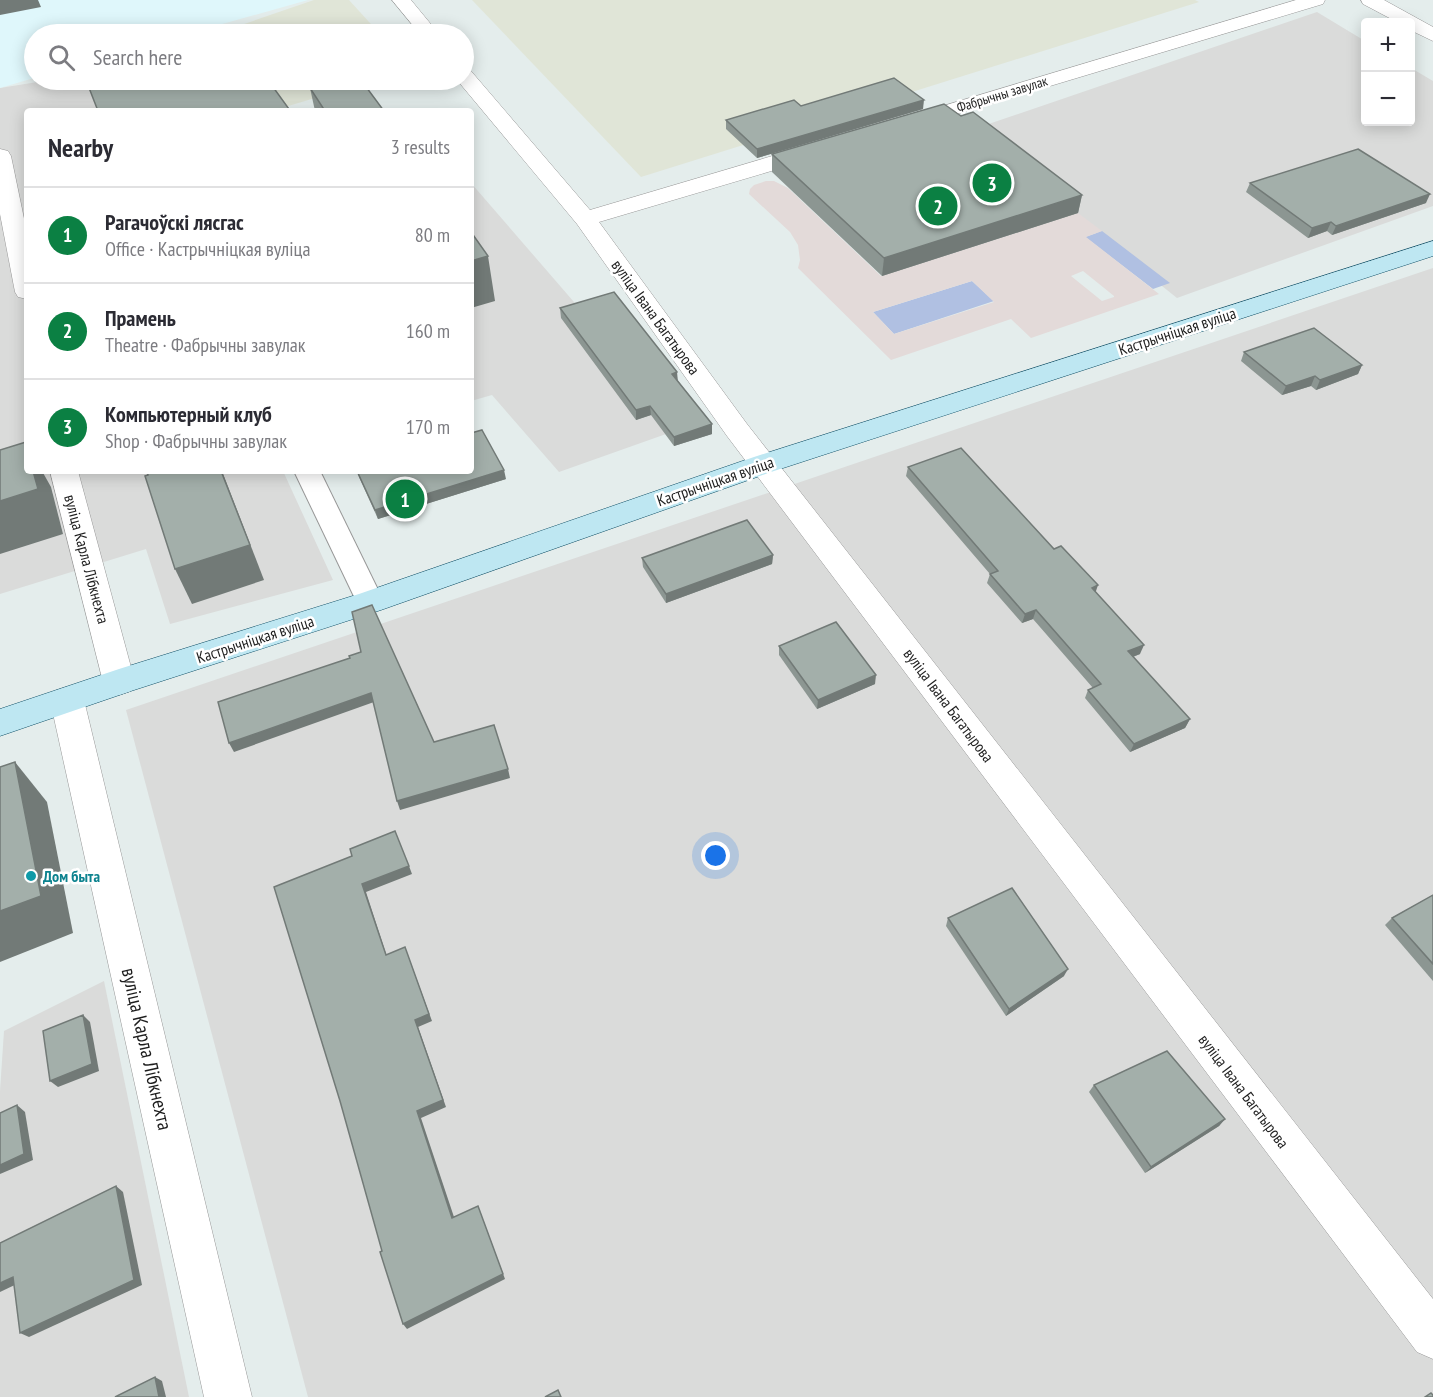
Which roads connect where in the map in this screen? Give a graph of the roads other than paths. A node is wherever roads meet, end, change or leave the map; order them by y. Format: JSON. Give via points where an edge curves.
{"nodes":[{"id":1,"x":401,"y":0,"type":"edge"},
{"id":2,"x":1316,"y":0,"type":"edge"},
{"id":3,"x":1370,"y":0,"type":"edge"},
{"id":4,"x":421,"y":24,"type":"edge"},
{"id":5,"x":1433,"y":34,"type":"edge"},
{"id":6,"x":474,"y":87,"type":"edge"},
{"id":7,"x":894,"y":127,"type":"edge"},
{"id":8,"x":836,"y":144,"type":"edge"},
{"id":9,"x":0,"y":156,"type":"edge"},
{"id":10,"x":585,"y":219,"type":"junction"},
{"id":11,"x":1433,"y":248,"type":"edge"},
{"id":12,"x":24,"y":277,"type":"edge"},
{"id":13,"x":764,"y":464,"type":"junction"},
{"id":14,"x":65,"y":474,"type":"edge"},
{"id":15,"x":308,"y":474,"type":"edge"},
{"id":16,"x":370,"y":602,"type":"junction"},
{"id":17,"x":119,"y":682,"type":"junction"},
{"id":18,"x":67,"y":700,"type":"junction"},
{"id":19,"x":0,"y":723,"type":"edge"},
{"id":20,"x":1433,"y":1336,"type":"edge"},
{"id":21,"x":228,"y":1397,"type":"edge"}],
"edges":[{"from":1,"to":4,"type":"street"},
{"from":2,"to":7,"type":"street","name":"Фабрычны завулак"},
{"from":3,"to":5,"type":"street"},
{"from":6,"to":10,"type":"street","name":"вуліца Івана Багатырова"},
{"from":8,"to":10,"type":"street"},
{"from":9,"to":12,"type":"street"},
{"from":10,"to":13,"type":"street","name":"вуліца Івана Багатырова"},
{"from":11,"to":13,"type":"main road","name":"Кастрычніцкая вуліца"},
{"from":13,"to":16,"type":"main road","name":"Кастрычніцкая вуліца"},
{"from":13,"to":20,"type":"street","name":"вуліца Івана Багатырова"},
{"from":14,"to":17,"type":"street","name":"вуліца Карла Лібкнехта"},
{"from":15,"to":16,"type":"lane"},
{"from":16,"to":17,"type":"main road","name":"Кастрычніцкая вуліца"},
{"from":17,"to":18,"type":"main road","name":"Кастрычніцкая вуліца"},
{"from":18,"to":19,"type":"main road","name":"Кастрычніцкая вуліца"},
{"from":18,"to":21,"type":"street","name":"вуліца Карла Лібкнехта"}]}
